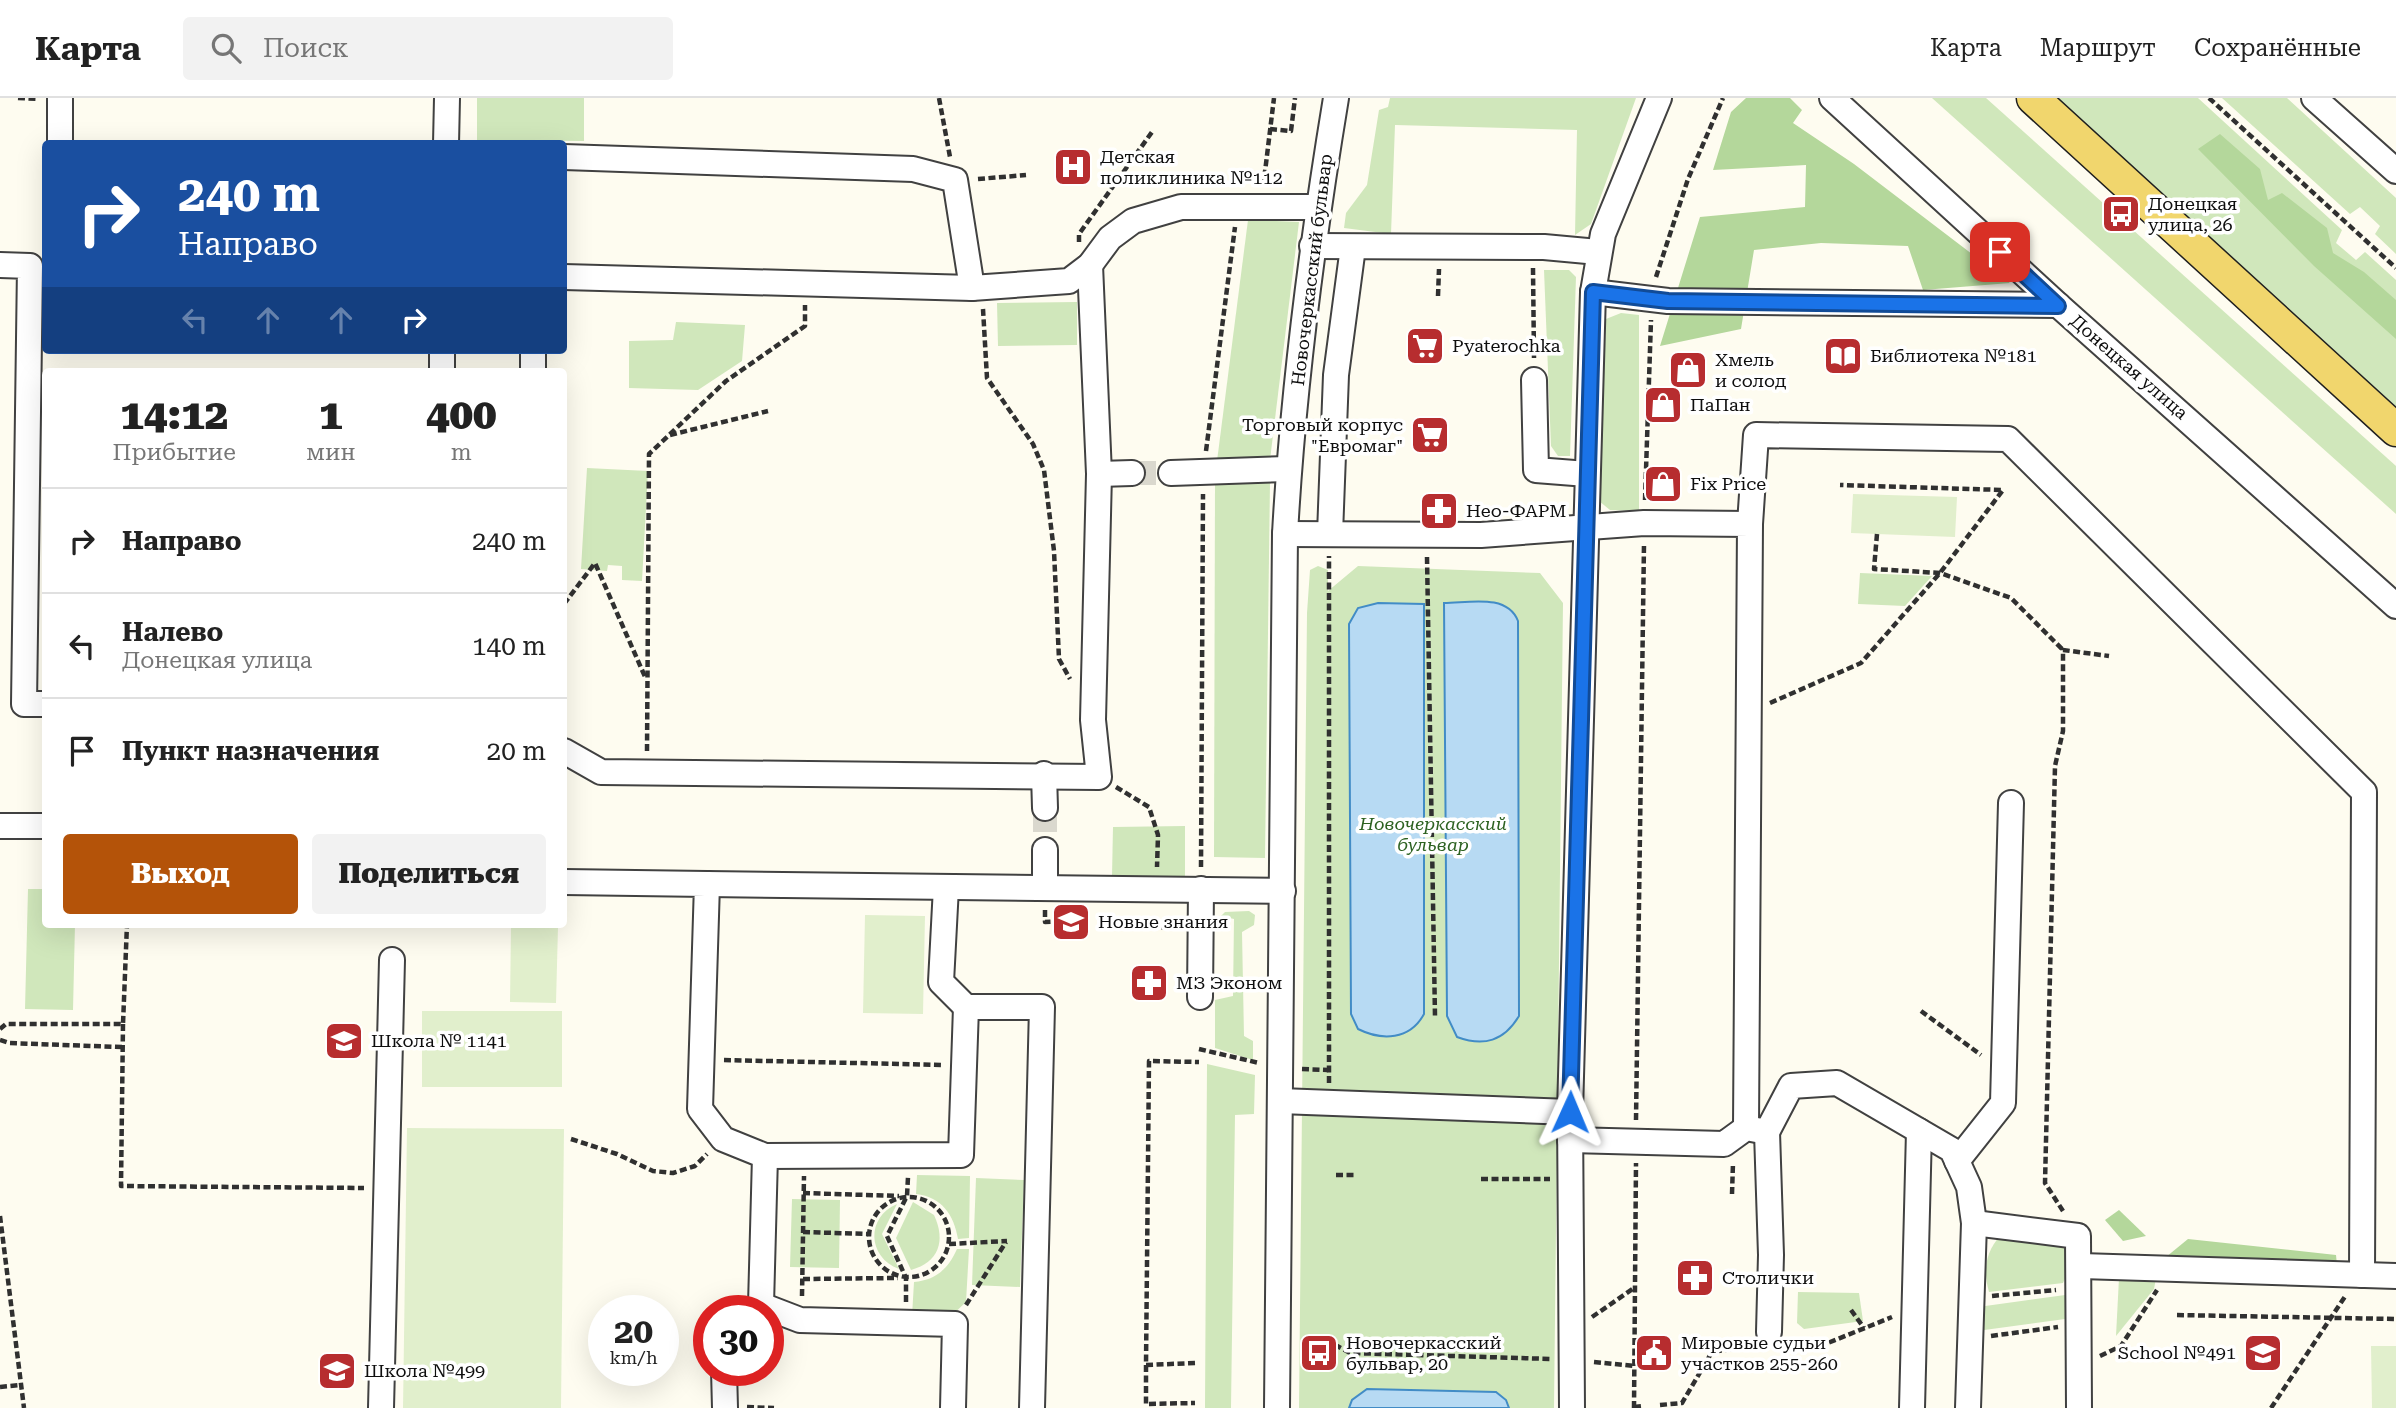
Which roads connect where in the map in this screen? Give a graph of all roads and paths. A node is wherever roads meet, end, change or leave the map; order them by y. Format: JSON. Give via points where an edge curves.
{"nodes":[{"id":1,"x":60,"y":98,"type":"edge"},
{"id":2,"x":447,"y":98,"type":"edge"},
{"id":3,"x":939,"y":98,"type":"edge"},
{"id":4,"x":1295,"y":98,"type":"edge"},
{"id":5,"x":1336,"y":98,"type":"edge"},
{"id":6,"x":1659,"y":98,"type":"edge"},
{"id":7,"x":1723,"y":98,"type":"edge"},
{"id":8,"x":1832,"y":98,"type":"edge"},
{"id":9,"x":2033,"y":98,"type":"edge"},
{"id":10,"x":2208,"y":98,"type":"edge"},
{"id":11,"x":2314,"y":98,"type":"edge"},
{"id":12,"x":1270,"y":129,"type":"dead end"},
{"id":13,"x":1152,"y":132,"type":"dead end"},
{"id":14,"x":60,"y":140,"type":"edge"},
{"id":15,"x":446,"y":140,"type":"edge"},
{"id":16,"x":567,"y":157,"type":"edge"},
{"id":17,"x":2396,"y":171,"type":"edge"},
{"id":18,"x":1026,"y":175,"type":"dead end"},
{"id":19,"x":955,"y":180,"type":"junction"},
{"id":20,"x":1318,"y":207,"type":"junction"},
{"id":21,"x":1312,"y":246,"type":"junction"},
{"id":22,"x":1353,"y":247,"type":"junction"},
{"id":23,"x":1532,"y":247,"type":"junction"},
{"id":24,"x":1598,"y":252,"type":"junction"},
{"id":25,"x":0,"y":265,"type":"edge"},
{"id":26,"x":1085,"y":268,"type":"junction"},
{"id":27,"x":2396,"y":268,"type":"edge"},
{"id":28,"x":567,"y":277,"type":"edge"},
{"id":29,"x":804,"y":284,"type":"junction"},
{"id":30,"x":977,"y":288,"type":"junction"},
{"id":31,"x":1593,"y":292,"type":"junction"},
{"id":32,"x":1649,"y":298,"type":"junction"},
{"id":33,"x":2058,"y":306,"type":"junction"},
{"id":34,"x":1534,"y":380,"type":"joint"},
{"id":35,"x":768,"y":411,"type":"dead end"},
{"id":36,"x":2396,"y":430,"type":"edge"},
{"id":37,"x":669,"y":435,"type":"junction"},
{"id":38,"x":1288,"y":469,"type":"junction"},
{"id":39,"x":1171,"y":473,"type":"tunnel mouth"},
{"id":40,"x":1099,"y":474,"type":"junction"},
{"id":41,"x":1132,"y":474,"type":"tunnel mouth"},
{"id":42,"x":1587,"y":474,"type":"junction"},
{"id":43,"x":1840,"y":485,"type":"dead end"},
{"id":44,"x":1644,"y":523,"type":"junction"},
{"id":45,"x":1750,"y":524,"type":"junction"},
{"id":46,"x":1585,"y":528,"type":"junction"},
{"id":47,"x":1285,"y":534,"type":"junction"},
{"id":48,"x":1330,"y":534,"type":"junction"},
{"id":49,"x":1877,"y":534,"type":"dead end"},
{"id":50,"x":1427,"y":535,"type":"junction"},
{"id":51,"x":1940,"y":573,"type":"junction"},
{"id":52,"x":567,"y":600,"type":"edge"},
{"id":53,"x":2396,"y":606,"type":"edge"},
{"id":54,"x":2063,"y":650,"type":"junction"},
{"id":55,"x":2109,"y":656,"type":"dead end"},
{"id":56,"x":648,"y":683,"type":"junction"},
{"id":57,"x":1073,"y":684,"type":"dead end"},
{"id":58,"x":42,"y":704,"type":"edge"},
{"id":59,"x":1750,"y":712,"type":"junction"},
{"id":60,"x":567,"y":753,"type":"edge"},
{"id":61,"x":646,"y":772,"type":"junction"},
{"id":62,"x":1044,"y":774,"type":"junction"},
{"id":63,"x":1099,"y":777,"type":"junction"},
{"id":64,"x":2011,"y":803,"type":"dead end"},
{"id":65,"x":1045,"y":808,"type":"tunnel mouth"},
{"id":66,"x":0,"y":825,"type":"edge"},
{"id":67,"x":42,"y":827,"type":"edge"},
{"id":68,"x":1045,"y":850,"type":"tunnel mouth"},
{"id":69,"x":567,"y":882,"type":"edge"},
{"id":70,"x":707,"y":884,"type":"junction"},
{"id":71,"x":946,"y":887,"type":"junction"},
{"id":72,"x":1045,"y":888,"type":"junction"},
{"id":73,"x":1157,"y":889,"type":"junction"},
{"id":74,"x":1200,"y":890,"type":"junction"},
{"id":75,"x":1283,"y":891,"type":"junction"},
{"id":76,"x":127,"y":928,"type":"edge"},
{"id":77,"x":392,"y":960,"type":"dead end"},
{"id":78,"x":1200,"y":997,"type":"dead end"},
{"id":79,"x":966,"y":1007,"type":"junction"},
{"id":80,"x":1921,"y":1011,"type":"dead end"},
{"id":81,"x":1435,"y":1016,"type":"dead end"},
{"id":82,"x":123,"y":1024,"type":"junction"},
{"id":83,"x":0,"y":1029,"type":"edge"},
{"id":84,"x":0,"y":1040,"type":"edge"},
{"id":85,"x":122,"y":1047,"type":"junction"},
{"id":86,"x":702,"y":1059,"type":"junction"},
{"id":87,"x":1199,"y":1062,"type":"dead end"},
{"id":88,"x":964,"y":1065,"type":"junction"},
{"id":89,"x":2004,"y":1073,"type":"junction"},
{"id":90,"x":1280,"y":1101,"type":"junction"},
{"id":91,"x":1328,"y":1104,"type":"junction"},
{"id":92,"x":1570,"y":1112,"type":"junction"},
{"id":93,"x":1757,"y":1130,"type":"junction"},
{"id":94,"x":1919,"y":1131,"type":"junction"},
{"id":95,"x":571,"y":1139,"type":"dead end"},
{"id":96,"x":723,"y":1139,"type":"junction"},
{"id":97,"x":1570,"y":1140,"type":"junction"},
{"id":98,"x":1636,"y":1140,"type":"junction"},
{"id":99,"x":804,"y":1154,"type":"junction"},
{"id":100,"x":765,"y":1156,"type":"junction"},
{"id":101,"x":1957,"y":1161,"type":"junction"},
{"id":102,"x":1336,"y":1175,"type":"dead end"},
{"id":103,"x":1355,"y":1175,"type":"dead end"},
{"id":104,"x":1481,"y":1178,"type":"dead end"},
{"id":105,"x":1552,"y":1179,"type":"dead end"},
{"id":106,"x":387,"y":1188,"type":"junction"},
{"id":107,"x":803,"y":1193,"type":"junction"},
{"id":108,"x":907,"y":1196,"type":"junction"},
{"id":109,"x":0,"y":1216,"type":"edge"},
{"id":110,"x":1974,"y":1223,"type":"junction"},
{"id":111,"x":803,"y":1232,"type":"junction"},
{"id":112,"x":868,"y":1234,"type":"junction"},
{"id":113,"x":2078,"y":1236,"type":"junction"},
{"id":114,"x":949,"y":1244,"type":"junction"},
{"id":115,"x":2081,"y":1266,"type":"junction"},
{"id":116,"x":2171,"y":1269,"type":"junction"},
{"id":117,"x":2357,"y":1275,"type":"junction"},
{"id":118,"x":2396,"y":1276,"type":"edge"},
{"id":119,"x":906,"y":1278,"type":"junction"},
{"id":120,"x":803,"y":1279,"type":"junction"},
{"id":121,"x":1635,"y":1288,"type":"junction"},
{"id":122,"x":757,"y":1295,"type":"edge"},
{"id":123,"x":1970,"y":1299,"type":"junction"},
{"id":124,"x":1913,"y":1309,"type":"junction"},
{"id":125,"x":1851,"y":1310,"type":"dead end"},
{"id":126,"x":2177,"y":1315,"type":"dead end"},
{"id":127,"x":784,"y":1316,"type":"edge"},
{"id":128,"x":2333,"y":1318,"type":"junction"},
{"id":129,"x":2396,"y":1319,"type":"edge"},
{"id":130,"x":800,"y":1320,"type":"junction"},
{"id":131,"x":955,"y":1324,"type":"junction"},
{"id":132,"x":2080,"y":1324,"type":"junction"},
{"id":133,"x":1864,"y":1328,"type":"junction"},
{"id":134,"x":1572,"y":1332,"type":"junction"},
{"id":135,"x":1969,"y":1339,"type":"junction"},
{"id":136,"x":1769,"y":1341,"type":"junction"},
{"id":137,"x":1441,"y":1348,"type":"dead end"},
{"id":138,"x":1441,"y":1356,"type":"junction"},
{"id":139,"x":1311,"y":1360,"type":"dead end"},
{"id":140,"x":1561,"y":1360,"type":"dead end"},
{"id":141,"x":1588,"y":1362,"type":"dead end"},
{"id":142,"x":1195,"y":1363,"type":"dead end"},
{"id":143,"x":1146,"y":1364,"type":"junction"},
{"id":144,"x":1635,"y":1366,"type":"junction"},
{"id":145,"x":2079,"y":1366,"type":"junction"},
{"id":146,"x":21,"y":1385,"type":"junction"},
{"id":147,"x":724,"y":1386,"type":"edge"},
{"id":148,"x":0,"y":1387,"type":"edge"},
{"id":149,"x":1195,"y":1403,"type":"dead end"},
{"id":150,"x":1660,"y":1405,"type":"dead end"},
{"id":151,"x":1643,"y":1406,"type":"edge"},
{"id":152,"x":24,"y":1408,"type":"edge"},
{"id":153,"x":381,"y":1408,"type":"edge"},
{"id":154,"x":725,"y":1408,"type":"edge"},
{"id":155,"x":953,"y":1408,"type":"edge"},
{"id":156,"x":1032,"y":1408,"type":"edge"},
{"id":157,"x":1278,"y":1408,"type":"edge"},
{"id":158,"x":1572,"y":1408,"type":"edge"},
{"id":159,"x":1634,"y":1408,"type":"edge"},
{"id":160,"x":1912,"y":1408,"type":"edge"},
{"id":161,"x":1968,"y":1408,"type":"edge"},
{"id":162,"x":2079,"y":1408,"type":"edge"},
{"id":163,"x":2271,"y":1408,"type":"edge"}],
"edges":[{"from":1,"to":14,"type":"street"},
{"from":2,"to":15,"type":"street"},
{"from":3,"to":19,"type":"path"},
{"from":4,"to":12,"type":"path","via":[[1291,131]]},
{"from":5,"to":20,"type":"street","name":"Новочеркасский бульвар"},
{"from":6,"to":24,"type":"street"},
{"from":7,"to":32,"type":"path","via":[[1688,179]]},
{"from":8,"to":33,"type":"street","name":"Донецкая улица"},
{"from":9,"to":36,"type":"main road"},
{"from":10,"to":27,"type":"path"},
{"from":11,"to":17,"type":"street"},
{"from":13,"to":26,"type":"path","via":[[1079,234]]},
{"from":16,"to":19,"type":"street","via":[[913,169]]},
{"from":18,"to":19,"type":"path"},
{"from":19,"to":30,"type":"street"},
{"from":20,"to":21,"type":"street","name":"Новочеркасский бульвар"},
{"from":20,"to":26,"type":"street","via":[[1181,207],[1133,221],[1110,238]]},
{"from":21,"to":22,"type":"street"},
{"from":21,"to":38,"type":"street","name":"Новочеркасский бульвар"},
{"from":22,"to":23,"type":"street"},
{"from":22,"to":48,"type":"street","via":[[1336,375]]},
{"from":23,"to":24,"type":"street"},
{"from":23,"to":34,"type":"path"},
{"from":24,"to":31,"type":"street"},
{"from":25,"to":58,"type":"street","via":[[30,266],[24,704]]},
{"from":26,"to":30,"type":"street","via":[[1069,281]]},
{"from":26,"to":40,"type":"street"},
{"from":28,"to":29,"type":"street"},
{"from":29,"to":30,"type":"street"},
{"from":29,"to":37,"type":"path","via":[[805,326],[726,382]]},
{"from":30,"to":57,"type":"path","via":[[987,378],[1033,444],[1044,470],[1054,551],[1059,659]]},
{"from":31,"to":32,"type":"street"},
{"from":31,"to":42,"type":"street"},
{"from":32,"to":33,"type":"street"},
{"from":32,"to":44,"type":"path"},
{"from":33,"to":53,"type":"street","name":"Донецкая улица"},
{"from":34,"to":42,"type":"street","via":[[1535,470]]},
{"from":35,"to":37,"type":"path"},
{"from":37,"to":56,"type":"path","via":[[649,454]]},
{"from":38,"to":39,"type":"street"},
{"from":38,"to":47,"type":"street","name":"Новочеркасский бульвар"},
{"from":40,"to":41,"type":"street"},
{"from":40,"to":63,"type":"street","via":[[1093,720]]},
{"from":42,"to":46,"type":"street"},
{"from":43,"to":51,"type":"path","via":[[2003,490]]},
{"from":44,"to":45,"type":"street"},
{"from":44,"to":46,"type":"street"},
{"from":44,"to":98,"type":"path"},
{"from":45,"to":59,"type":"street"},
{"from":45,"to":117,"type":"street","via":[[1756,435],[2008,439],[2364,792]]},
{"from":46,"to":50,"type":"street"},
{"from":46,"to":92,"type":"street"},
{"from":47,"to":48,"type":"street"},
{"from":47,"to":75,"type":"street","name":"Новочеркасский бульвар"},
{"from":48,"to":50,"type":"street"},
{"from":48,"to":91,"type":"path"},
{"from":49,"to":51,"type":"path","via":[[1874,569]]},
{"from":50,"to":81,"type":"path"},
{"from":51,"to":54,"type":"path","via":[[2011,598]]},
{"from":51,"to":59,"type":"path","via":[[1861,663]]},
{"from":52,"to":56,"type":"path","via":[[596,563]]},
{"from":54,"to":55,"type":"path"},
{"from":54,"to":113,"type":"path","via":[[2063,730],[2055,766],[2045,1183]]},
{"from":56,"to":61,"type":"path"},
{"from":59,"to":93,"type":"street"},
{"from":60,"to":61,"type":"street","via":[[601,772]]},
{"from":61,"to":62,"type":"street"},
{"from":62,"to":63,"type":"street"},
{"from":62,"to":65,"type":"street"},
{"from":63,"to":73,"type":"path","via":[[1149,807],[1158,835]]},
{"from":64,"to":89,"type":"street"},
{"from":66,"to":67,"type":"street"},
{"from":68,"to":72,"type":"street"},
{"from":69,"to":70,"type":"street"},
{"from":70,"to":71,"type":"street"},
{"from":70,"to":86,"type":"street"},
{"from":71,"to":72,"type":"street"},
{"from":71,"to":79,"type":"street","via":[[941,982]]},
{"from":72,"to":73,"type":"street"},
{"from":73,"to":74,"type":"street"},
{"from":74,"to":75,"type":"street"},
{"from":74,"to":78,"type":"street"},
{"from":75,"to":90,"type":"street","name":"Новочеркасский бульвар"},
{"from":76,"to":82,"type":"path"},
{"from":77,"to":106,"type":"street"},
{"from":79,"to":88,"type":"street"},
{"from":79,"to":156,"type":"street","via":[[1042,1007]]},
{"from":80,"to":89,"type":"path"},
{"from":82,"to":83,"type":"path","via":[[6,1024]]},
{"from":82,"to":85,"type":"path"},
{"from":84,"to":85,"type":"path"},
{"from":85,"to":106,"type":"path","via":[[121,1186]]},
{"from":86,"to":88,"type":"path"},
{"from":86,"to":96,"type":"street","via":[[700,1109]]},
{"from":87,"to":143,"type":"path","via":[[1149,1061]]},
{"from":88,"to":99,"type":"street","via":[[961,1155]]},
{"from":89,"to":101,"type":"street","via":[[2003,1103]]},
{"from":90,"to":91,"type":"street"},
{"from":90,"to":157,"type":"street","name":"Новочеркасский бульвар"},
{"from":91,"to":92,"type":"street"},
{"from":92,"to":97,"type":"street"},
{"from":93,"to":94,"type":"street","via":[[1791,1086],[1837,1083]]},
{"from":93,"to":98,"type":"street","via":[[1724,1144]]},
{"from":93,"to":136,"type":"street","via":[[1771,1255]]},
{"from":94,"to":101,"type":"street","via":[[1952,1150]]},
{"from":94,"to":124,"type":"street"},
{"from":95,"to":96,"type":"path","via":[[653,1171],[673,1173],[695,1166]]},
{"from":96,"to":100,"type":"street"},
{"from":97,"to":98,"type":"street"},
{"from":97,"to":134,"type":"street"},
{"from":98,"to":121,"type":"path"},
{"from":99,"to":100,"type":"street"},
{"from":99,"to":107,"type":"path"},
{"from":100,"to":122,"type":"street"},
{"from":101,"to":110,"type":"street","via":[[1969,1187]]},
{"from":102,"to":103,"type":"path"},
{"from":104,"to":105,"type":"path"},
{"from":106,"to":153,"type":"street"},
{"from":107,"to":108,"type":"path"},
{"from":107,"to":111,"type":"path"},
{"from":108,"to":112,"type":"path","via":[[885,1204]]},
{"from":108,"to":114,"type":"path","via":[[934,1205],[944,1216]]},
{"from":108,"to":119,"type":"path","via":[[887,1236]]},
{"from":109,"to":146,"type":"path"},
{"from":110,"to":113,"type":"street"},
{"from":110,"to":123,"type":"street"},
{"from":111,"to":112,"type":"path"},
{"from":111,"to":120,"type":"path"},
{"from":112,"to":119,"type":"path","via":[[869,1246],[882,1268]]},
{"from":113,"to":115,"type":"street"},
{"from":114,"to":119,"type":"path","via":[[934,1269]]},
{"from":114,"to":131,"type":"path","via":[[1006,1242]]},
{"from":115,"to":116,"type":"street"},
{"from":115,"to":123,"type":"path","via":[[2062,1289]]},
{"from":115,"to":132,"type":"street"},
{"from":116,"to":117,"type":"street"},
{"from":116,"to":145,"type":"path","via":[[2121,1346]]},
{"from":117,"to":118,"type":"street"},
{"from":117,"to":128,"type":"path"},
{"from":119,"to":120,"type":"path"},
{"from":120,"to":130,"type":"path"},
{"from":121,"to":134,"type":"path"},
{"from":121,"to":144,"type":"path"},
{"from":123,"to":135,"type":"street"},
{"from":124,"to":133,"type":"path"},
{"from":124,"to":160,"type":"street"},
{"from":125,"to":133,"type":"path"},
{"from":126,"to":128,"type":"path"},
{"from":127,"to":130,"type":"street"},
{"from":128,"to":129,"type":"path"},
{"from":128,"to":163,"type":"path"},
{"from":130,"to":131,"type":"street"},
{"from":131,"to":155,"type":"street"},
{"from":132,"to":135,"type":"path"},
{"from":132,"to":145,"type":"street"},
{"from":133,"to":136,"type":"path","via":[[1818,1347]]},
{"from":134,"to":158,"type":"street"},
{"from":135,"to":161,"type":"street"},
{"from":136,"to":150,"type":"path","via":[[1712,1352],[1682,1403]]},
{"from":137,"to":138,"type":"path"},
{"from":138,"to":139,"type":"path","via":[[1350,1353],[1330,1342]]},
{"from":138,"to":140,"type":"path"},
{"from":141,"to":144,"type":"path"},
{"from":142,"to":143,"type":"path"},
{"from":143,"to":149,"type":"path","via":[[1146,1404]]},
{"from":144,"to":159,"type":"path"},
{"from":145,"to":162,"type":"street"},
{"from":146,"to":148,"type":"path"},
{"from":146,"to":152,"type":"path"},
{"from":147,"to":154,"type":"street"},
{"from":151,"to":159,"type":"path"}]}
